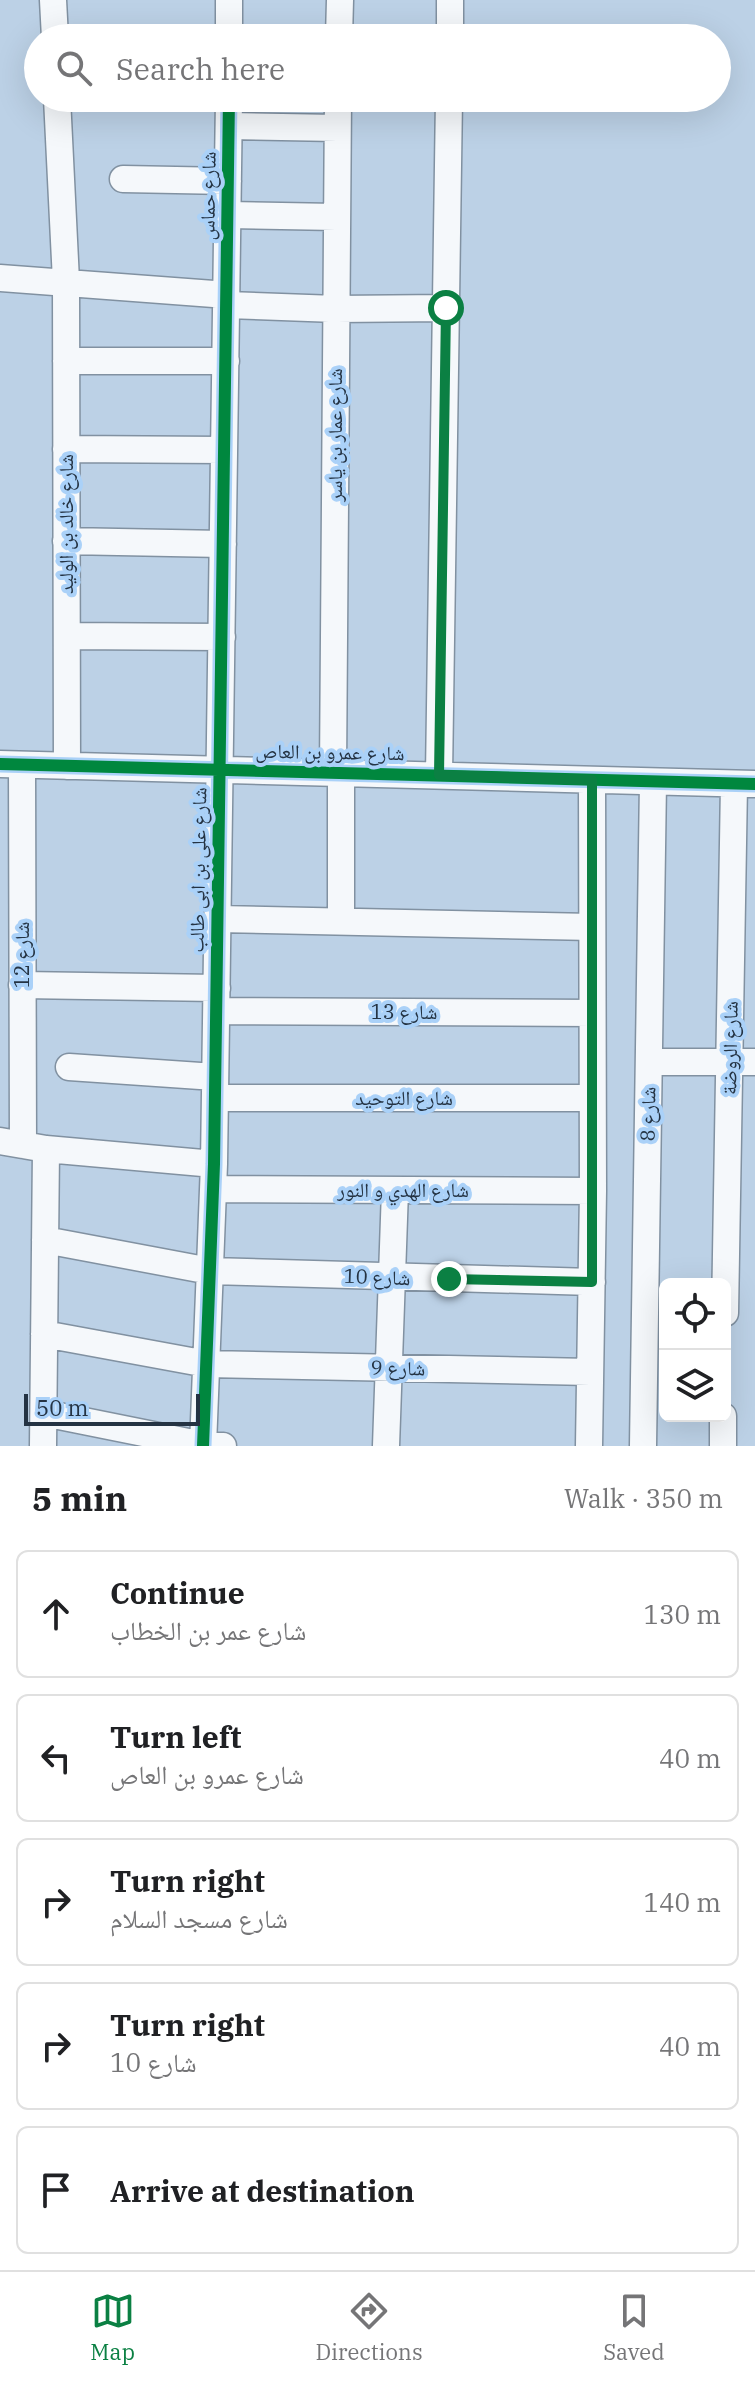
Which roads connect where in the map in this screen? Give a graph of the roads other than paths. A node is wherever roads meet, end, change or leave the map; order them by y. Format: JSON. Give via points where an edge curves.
{"nodes":[{"id":1,"x":53,"y":0,"type":"edge"},
{"id":2,"x":229,"y":0,"type":"edge"},
{"id":3,"x":340,"y":0,"type":"edge"},
{"id":4,"x":450,"y":0,"type":"edge"},
{"id":5,"x":54,"y":24,"type":"edge"},
{"id":6,"x":229,"y":24,"type":"edge"},
{"id":7,"x":339,"y":24,"type":"edge"},
{"id":8,"x":450,"y":24,"type":"edge"},
{"id":9,"x":58,"y":112,"type":"edge"},
{"id":10,"x":229,"y":112,"type":"edge"},
{"id":11,"x":338,"y":112,"type":"edge"},
{"id":12,"x":449,"y":112,"type":"edge"},
{"id":13,"x":229,"y":126,"type":"junction"},
{"id":14,"x":337,"y":128,"type":"junction"},
{"id":15,"x":123,"y":179,"type":"dead end"},
{"id":16,"x":228,"y":181,"type":"junction"},
{"id":17,"x":228,"y":215,"type":"junction"},
{"id":18,"x":336,"y":217,"type":"junction"},
{"id":19,"x":0,"y":278,"type":"edge"},
{"id":20,"x":66,"y":281,"type":"junction"},
{"id":21,"x":227,"y":300,"type":"junction"},
{"id":22,"x":446,"y":308,"type":"junction"},
{"id":23,"x":336,"y":309,"type":"junction"},
{"id":24,"x":66,"y":361,"type":"junction"},
{"id":25,"x":226,"y":361,"type":"junction"},
{"id":26,"x":66,"y":449,"type":"junction"},
{"id":27,"x":224,"y":450,"type":"junction"},
{"id":28,"x":66,"y":541,"type":"junction"},
{"id":29,"x":223,"y":544,"type":"junction"},
{"id":30,"x":67,"y":636,"type":"junction"},
{"id":31,"x":222,"y":637,"type":"junction"},
{"id":32,"x":11,"y":765,"type":"edge"},
{"id":33,"x":67,"y":766,"type":"junction"},
{"id":34,"x":220,"y":769,"type":"junction"},
{"id":35,"x":337,"y":772,"type":"junction"},
{"id":36,"x":439,"y":775,"type":"junction"},
{"id":37,"x":592,"y":780,"type":"junction"},
{"id":38,"x":653,"y":782,"type":"junction"},
{"id":39,"x":745,"y":784,"type":"edge"},
{"id":40,"x":218,"y":919,"type":"junction"},
{"id":41,"x":341,"y":921,"type":"junction"},
{"id":42,"x":592,"y":927,"type":"junction"},
{"id":43,"x":22,"y":985,"type":"junction"},
{"id":44,"x":217,"y":999,"type":"junction"},
{"id":45,"x":592,"y":1013,"type":"junction"},
{"id":46,"x":649,"y":1062,"type":"junction"},
{"id":47,"x":742,"y":1062,"type":"edge"},
{"id":48,"x":69,"y":1067,"type":"dead end"},
{"id":49,"x":215,"y":1088,"type":"junction"},
{"id":50,"x":592,"y":1098,"type":"junction"},
{"id":51,"x":23,"y":1145,"type":"edge"},
{"id":52,"x":214,"y":1176,"type":"junction"},
{"id":53,"x":395,"y":1190,"type":"junction"},
{"id":54,"x":593,"y":1191,"type":"junction"},
{"id":55,"x":45,"y":1240,"type":"junction"},
{"id":56,"x":210,"y":1271,"type":"junction"},
{"id":57,"x":392,"y":1278,"type":"junction"},
{"id":58,"x":727,"y":1278,"type":"edge"},
{"id":59,"x":592,"y":1282,"type":"junction"},
{"id":60,"x":44,"y":1334,"type":"junction"},
{"id":61,"x":207,"y":1364,"type":"junction"},
{"id":62,"x":389,"y":1368,"type":"junction"},
{"id":63,"x":590,"y":1372,"type":"junction"},
{"id":64,"x":44,"y":1413,"type":"junction"},
{"id":65,"x":723,"y":1422,"type":"edge"},
{"id":66,"x":43,"y":1446,"type":"edge"},
{"id":67,"x":203,"y":1446,"type":"edge"},
{"id":68,"x":223,"y":1446,"type":"edge"},
{"id":69,"x":386,"y":1446,"type":"edge"},
{"id":70,"x":589,"y":1446,"type":"edge"},
{"id":71,"x":643,"y":1446,"type":"edge"},
{"id":72,"x":723,"y":1446,"type":"edge"}],
"edges":[{"from":1,"to":5,"type":"street"},
{"from":2,"to":6,"type":"street"},
{"from":3,"to":7,"type":"street"},
{"from":4,"to":8,"type":"street"},
{"from":9,"to":20,"type":"street","name":"شارع خالد بن الوليد"},
{"from":10,"to":13,"type":"street","name":"شارع حماس"},
{"from":11,"to":14,"type":"street","name":"شارع عمار بن ياسر"},
{"from":12,"to":22,"type":"street"},
{"from":13,"to":14,"type":"street"},
{"from":13,"to":16,"type":"street","name":"شارع حماس"},
{"from":14,"to":18,"type":"street","name":"شارع عمار بن ياسر"},
{"from":15,"to":16,"type":"street"},
{"from":16,"to":17,"type":"street","name":"شارع حماس"},
{"from":17,"to":18,"type":"street"},
{"from":17,"to":21,"type":"street","name":"شارع حماس"},
{"from":18,"to":23,"type":"street","name":"شارع عمار بن ياسر"},
{"from":19,"to":20,"type":"street"},
{"from":20,"to":21,"type":"street"},
{"from":20,"to":24,"type":"street","name":"شارع خالد بن الوليد"},
{"from":21,"to":23,"type":"street"},
{"from":21,"to":25,"type":"street","name":"شارع على بن ابى طالب"},
{"from":22,"to":23,"type":"street"},
{"from":22,"to":36,"type":"street"},
{"from":23,"to":35,"type":"street","name":"شارع عمار بن ياسر"},
{"from":24,"to":25,"type":"street"},
{"from":24,"to":26,"type":"street","name":"شارع خالد بن الوليد"},
{"from":25,"to":27,"type":"street","name":"شارع على بن ابى طالب"},
{"from":26,"to":27,"type":"street"},
{"from":26,"to":28,"type":"street","name":"شارع خالد بن الوليد"},
{"from":27,"to":29,"type":"street","name":"شارع على بن ابى طالب"},
{"from":28,"to":29,"type":"street"},
{"from":28,"to":30,"type":"street","name":"شارع خالد بن الوليد"},
{"from":29,"to":31,"type":"street","name":"شارع على بن ابى طالب"},
{"from":30,"to":31,"type":"street"},
{"from":30,"to":33,"type":"street","name":"شارع خالد بن الوليد"},
{"from":31,"to":34,"type":"street","name":"شارع على بن ابى طالب"},
{"from":32,"to":33,"type":"street","name":"شارع عمرو بن العاص"},
{"from":32,"to":43,"type":"street","name":"شارع 12"},
{"from":33,"to":34,"type":"street","name":"شارع عمرو بن العاص"},
{"from":34,"to":35,"type":"street","name":"شارع عمرو بن العاص"},
{"from":34,"to":40,"type":"street","name":"شارع على بن ابى طالب"},
{"from":35,"to":36,"type":"street","name":"شارع عمرو بن العاص"},
{"from":35,"to":41,"type":"street","name":"شارع عمار بن ياسر"},
{"from":36,"to":37,"type":"street","name":"شارع عمرو بن العاص"},
{"from":37,"to":38,"type":"street","name":"شارع عمرو بن العاص"},
{"from":37,"to":42,"type":"street"},
{"from":38,"to":39,"type":"street","name":"شارع عمرو بن العاص"},
{"from":38,"to":46,"type":"street","name":"شارع 8"},
{"from":39,"to":47,"type":"street","name":"شارع الروضة"},
{"from":40,"to":41,"type":"street"},
{"from":40,"to":44,"type":"street","name":"شارع على بن ابى طالب"},
{"from":41,"to":42,"type":"street"},
{"from":42,"to":45,"type":"street"},
{"from":43,"to":44,"type":"street","name":"شارع 13"},
{"from":43,"to":51,"type":"street","name":"شارع 12"},
{"from":44,"to":45,"type":"street","name":"شارع 13"},
{"from":44,"to":49,"type":"street","name":"شارع على بن ابى طالب"},
{"from":45,"to":50,"type":"street"},
{"from":46,"to":47,"type":"street"},
{"from":46,"to":71,"type":"street","name":"شارع 8"},
{"from":47,"to":58,"type":"street","name":"شارع الروضة"},
{"from":48,"to":49,"type":"street","name":"شارع التوحيد"},
{"from":49,"to":50,"type":"street","name":"شارع التوحيد"},
{"from":49,"to":52,"type":"street","name":"شارع على بن ابى طالب"},
{"from":50,"to":54,"type":"street"},
{"from":51,"to":52,"type":"street","name":"شارع الهدي و النور"},
{"from":51,"to":55,"type":"street","name":"شارع 12"},
{"from":52,"to":53,"type":"street","name":"شارع الهدي و النور"},
{"from":52,"to":56,"type":"street","name":"شارع على بن ابى طالب"},
{"from":53,"to":54,"type":"street","name":"شارع الهدي و النور"},
{"from":53,"to":57,"type":"street"},
{"from":54,"to":59,"type":"street"},
{"from":55,"to":56,"type":"street","name":"شارع 10"},
{"from":55,"to":60,"type":"street","name":"شارع 12"},
{"from":56,"to":57,"type":"street","name":"شارع 10"},
{"from":56,"to":61,"type":"street","name":"شارع على بن ابى طالب"},
{"from":57,"to":59,"type":"street","name":"شارع 10"},
{"from":57,"to":62,"type":"street"},
{"from":59,"to":63,"type":"street"},
{"from":60,"to":61,"type":"street","name":"شارع 9"},
{"from":60,"to":64,"type":"street","name":"شارع 12"},
{"from":61,"to":62,"type":"street","name":"شارع 9"},
{"from":61,"to":67,"type":"street","name":"شارع على بن ابى طالب"},
{"from":62,"to":63,"type":"street","name":"شارع 9"},
{"from":62,"to":69,"type":"street"},
{"from":63,"to":70,"type":"street"},
{"from":64,"to":66,"type":"street","name":"شارع 12"},
{"from":64,"to":67,"type":"street"},
{"from":65,"to":72,"type":"street"},
{"from":67,"to":68,"type":"street"}]}
